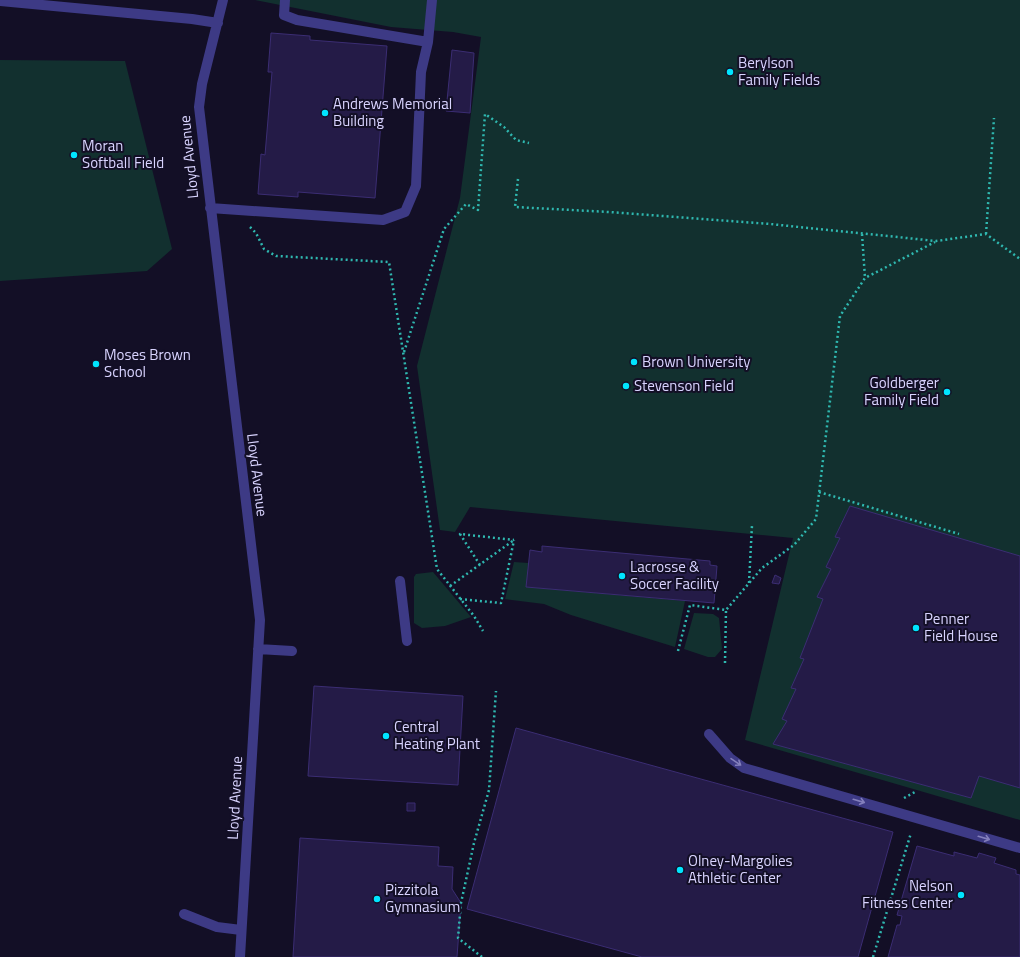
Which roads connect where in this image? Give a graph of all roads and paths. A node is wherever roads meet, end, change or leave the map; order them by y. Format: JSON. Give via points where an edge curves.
{"nodes":[{"id":1,"x":223,"y":0,"type":"edge"},
{"id":2,"x":286,"y":0,"type":"edge"},
{"id":3,"x":432,"y":0,"type":"edge"},
{"id":4,"x":0,"y":1,"type":"edge"},
{"id":5,"x":218,"y":23,"type":"junction"},
{"id":6,"x":428,"y":42,"type":"junction"},
{"id":7,"x":994,"y":118,"type":"dead end"},
{"id":8,"x":528,"y":143,"type":"dead end"},
{"id":9,"x":518,"y":179,"type":"dead end"},
{"id":10,"x":210,"y":208,"type":"junction"},
{"id":11,"x":247,"y":224,"type":"dead end"},
{"id":12,"x":862,"y":234,"type":"junction"},
{"id":13,"x":986,"y":234,"type":"junction"},
{"id":14,"x":936,"y":241,"type":"junction"},
{"id":15,"x":1020,"y":259,"type":"edge"},
{"id":16,"x":864,"y":278,"type":"junction"},
{"id":17,"x":403,"y":354,"type":"junction"},
{"id":18,"x":819,"y":492,"type":"junction"},
{"id":19,"x":752,"y":526,"type":"dead end"},
{"id":20,"x":959,"y":534,"type":"dead end"},
{"id":21,"x":514,"y":540,"type":"junction"},
{"id":22,"x":480,"y":565,"type":"junction"},
{"id":23,"x":400,"y":581,"type":"dead end"},
{"id":24,"x":749,"y":584,"type":"junction"},
{"id":25,"x":450,"y":586,"type":"junction"},
{"id":26,"x":460,"y":599,"type":"junction"},
{"id":27,"x":726,"y":610,"type":"junction"},
{"id":28,"x":483,"y":631,"type":"dead end"},
{"id":29,"x":407,"y":640,"type":"dead end"},
{"id":30,"x":258,"y":649,"type":"junction"},
{"id":31,"x":292,"y":651,"type":"dead end"},
{"id":32,"x":678,"y":651,"type":"dead end"},
{"id":33,"x":725,"y":663,"type":"dead end"},
{"id":34,"x":496,"y":691,"type":"dead end"},
{"id":35,"x":709,"y":734,"type":"dead end"},
{"id":36,"x":915,"y":792,"type":"dead end"},
{"id":37,"x":902,"y":800,"type":"dead end"},
{"id":38,"x":911,"y":833,"type":"dead end"},
{"id":39,"x":1020,"y":848,"type":"edge"},
{"id":40,"x":184,"y":914,"type":"dead end"},
{"id":41,"x":241,"y":930,"type":"junction"},
{"id":42,"x":240,"y":957,"type":"edge"},
{"id":43,"x":482,"y":957,"type":"edge"},
{"id":44,"x":873,"y":957,"type":"edge"}],
"edges":[{"from":1,"to":5,"type":"street","name":"Lloyd Avenue"},
{"from":2,"to":6,"type":"street","via":[[284,15],[297,20]]},
{"from":3,"to":6,"type":"street"},
{"from":4,"to":5,"type":"street"},
{"from":5,"to":10,"type":"street","name":"Lloyd Avenue","via":[[202,84],[199,107]]},
{"from":6,"to":10,"type":"street","via":[[422,72],[416,186],[405,212],[383,220]]},
{"from":7,"to":13,"type":"path"},
{"from":8,"to":17,"type":"path","via":[[516,140],[504,127],[485,114],[478,210],[466,204],[444,229]]},
{"from":9,"to":12,"type":"path","via":[[515,207],[770,224]]},
{"from":10,"to":30,"type":"street","name":"Lloyd Avenue","via":[[260,620]]},
{"from":11,"to":17,"type":"path","via":[[264,249],[276,256],[389,262]]},
{"from":12,"to":14,"type":"path"},
{"from":12,"to":16,"type":"path"},
{"from":13,"to":14,"type":"path"},
{"from":13,"to":15,"type":"path"},
{"from":14,"to":16,"type":"path"},
{"from":16,"to":18,"type":"path","via":[[840,316]]},
{"from":17,"to":25,"type":"path","via":[[437,569]]},
{"from":18,"to":20,"type":"path"},
{"from":18,"to":24,"type":"path","via":[[816,519],[794,544],[762,568]]},
{"from":19,"to":24,"type":"path"},
{"from":21,"to":22,"type":"path"},
{"from":21,"to":22,"type":"path","via":[[460,534]]},
{"from":21,"to":26,"type":"path","via":[[501,602]]},
{"from":22,"to":25,"type":"path"},
{"from":23,"to":29,"type":"street"},
{"from":24,"to":27,"type":"path"},
{"from":25,"to":26,"type":"path"},
{"from":26,"to":28,"type":"path"},
{"from":27,"to":32,"type":"path","via":[[690,605]]},
{"from":27,"to":33,"type":"path"},
{"from":30,"to":31,"type":"street"},
{"from":30,"to":41,"type":"street","name":"Lloyd Avenue"},
{"from":34,"to":43,"type":"path","via":[[489,790],[461,903],[458,938]]},
{"from":35,"to":39,"type":"street","one_way":true,"via":[[730,758],[744,768]]},
{"from":36,"to":37,"type":"path"},
{"from":38,"to":44,"type":"path"},
{"from":40,"to":41,"type":"street","via":[[217,927]]},
{"from":41,"to":42,"type":"street","name":"Lloyd Avenue"}]}
